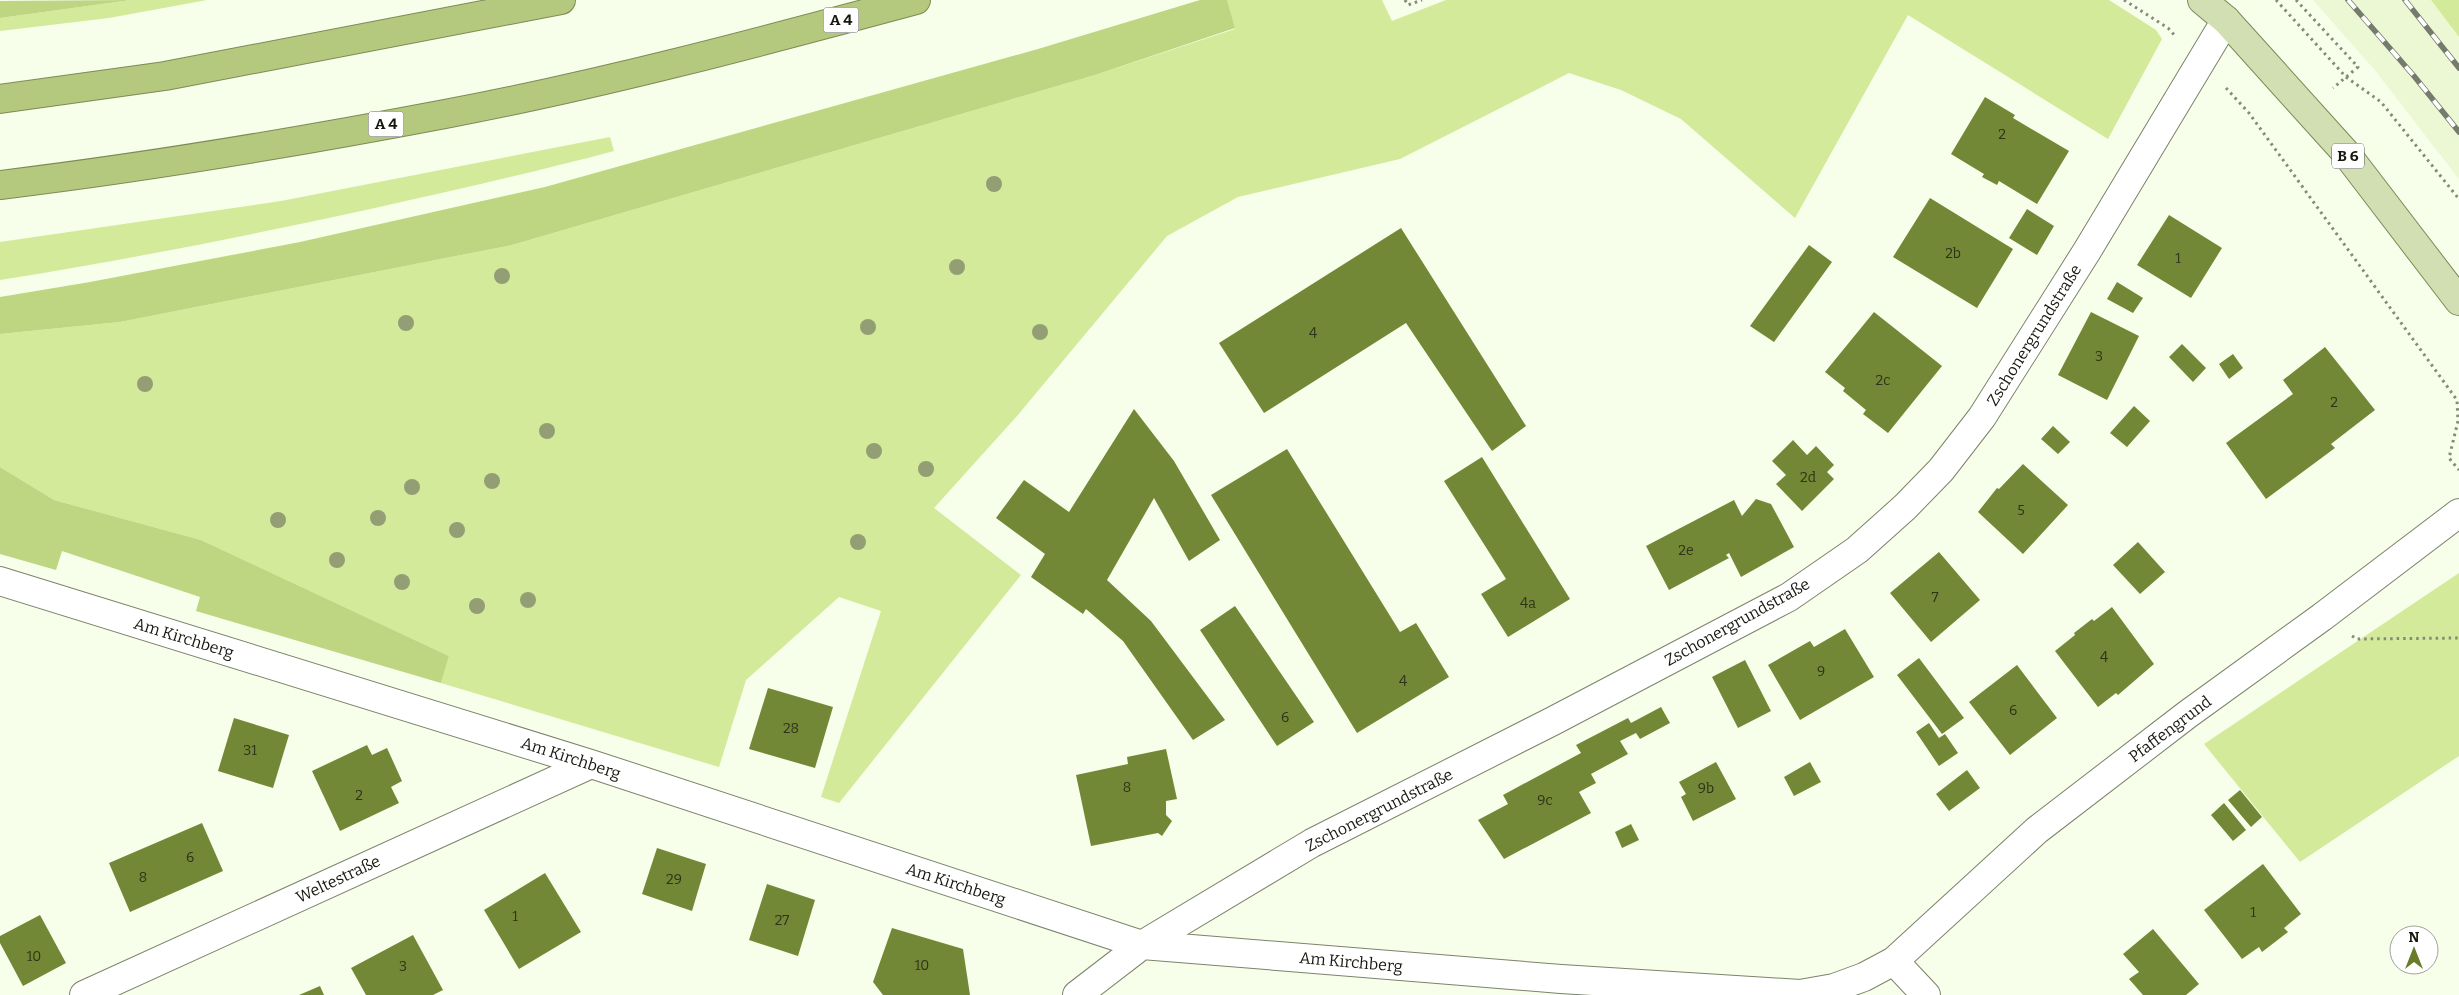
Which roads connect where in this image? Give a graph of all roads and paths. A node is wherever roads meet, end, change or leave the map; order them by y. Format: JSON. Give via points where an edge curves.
{"nodes":[{"id":1,"x":560,"y":0,"type":"edge"},
{"id":2,"x":916,"y":0,"type":"edge"},
{"id":3,"x":1405,"y":0,"type":"edge"},
{"id":4,"x":1422,"y":0,"type":"edge"},
{"id":5,"x":2124,"y":0,"type":"edge"},
{"id":6,"x":2202,"y":0,"type":"edge"},
{"id":7,"x":2276,"y":0,"type":"edge"},
{"id":8,"x":2296,"y":0,"type":"edge"},
{"id":9,"x":2226,"y":20,"type":"junction"},
{"id":10,"x":2200,"y":62,"type":"junction"},
{"id":11,"x":2358,"y":67,"type":"dead end"},
{"id":12,"x":0,"y":98,"type":"edge"},
{"id":13,"x":0,"y":185,"type":"edge"},
{"id":14,"x":2459,"y":199,"type":"edge"},
{"id":15,"x":2459,"y":301,"type":"edge"},
{"id":16,"x":2458,"y":399,"type":"edge"},
{"id":17,"x":2459,"y":470,"type":"edge"},
{"id":18,"x":2459,"y":513,"type":"edge"},
{"id":19,"x":0,"y":581,"type":"edge"},
{"id":20,"x":2322,"y":617,"type":"junction"},
{"id":21,"x":2459,"y":638,"type":"edge"},
{"id":22,"x":591,"y":764,"type":"junction"},
{"id":23,"x":1142,"y":945,"type":"junction"},
{"id":24,"x":1894,"y":961,"type":"junction"},
{"id":25,"x":84,"y":995,"type":"edge"},
{"id":26,"x":1077,"y":995,"type":"edge"},
{"id":27,"x":1926,"y":995,"type":"edge"}],
"edges":[{"from":1,"to":12,"type":"highway","via":[[164,76]]},
{"from":2,"to":13,"type":"highway","number":"A 4","via":[[650,69],[447,114]]},
{"from":3,"to":4,"type":"path","via":[[1408,6]]},
{"from":5,"to":10,"type":"path","via":[[2168,28]]},
{"from":6,"to":9,"type":"main road","number":"B 6"},
{"from":7,"to":14,"type":"path","via":[[2346,77],[2380,102]]},
{"from":8,"to":11,"type":"path"},
{"from":9,"to":10,"type":"street","name":"Zschonergrundstraße"},
{"from":9,"to":15,"type":"main road","number":"B 6","via":[[2345,152]]},
{"from":10,"to":16,"type":"path","via":[[2249,113]]},
{"from":10,"to":23,"type":"street","name":"Zschonergrundstraße","via":[[2087,251],[1982,417],[1941,470],[1857,550],[1789,597],[1312,843]]},
{"from":16,"to":17,"type":"path","via":[[2458,421],[2449,458]]},
{"from":18,"to":20,"type":"street","name":"Pfaffengrund"},
{"from":19,"to":22,"type":"street","name":"Am Kirchberg"},
{"from":20,"to":21,"type":"path","via":[[2357,639]]},
{"from":20,"to":24,"type":"street","name":"Pfaffengrund","via":[[2188,714],[2038,830]]},
{"from":22,"to":23,"type":"street","name":"Am Kirchberg"},
{"from":22,"to":25,"type":"street","name":"Weltestraße"},
{"from":23,"to":24,"type":"street","name":"Am Kirchberg","via":[[1800,994],[1834,988]]},
{"from":23,"to":26,"type":"street","name":"Zschonergrundstraße"},
{"from":24,"to":27,"type":"street"}]}
